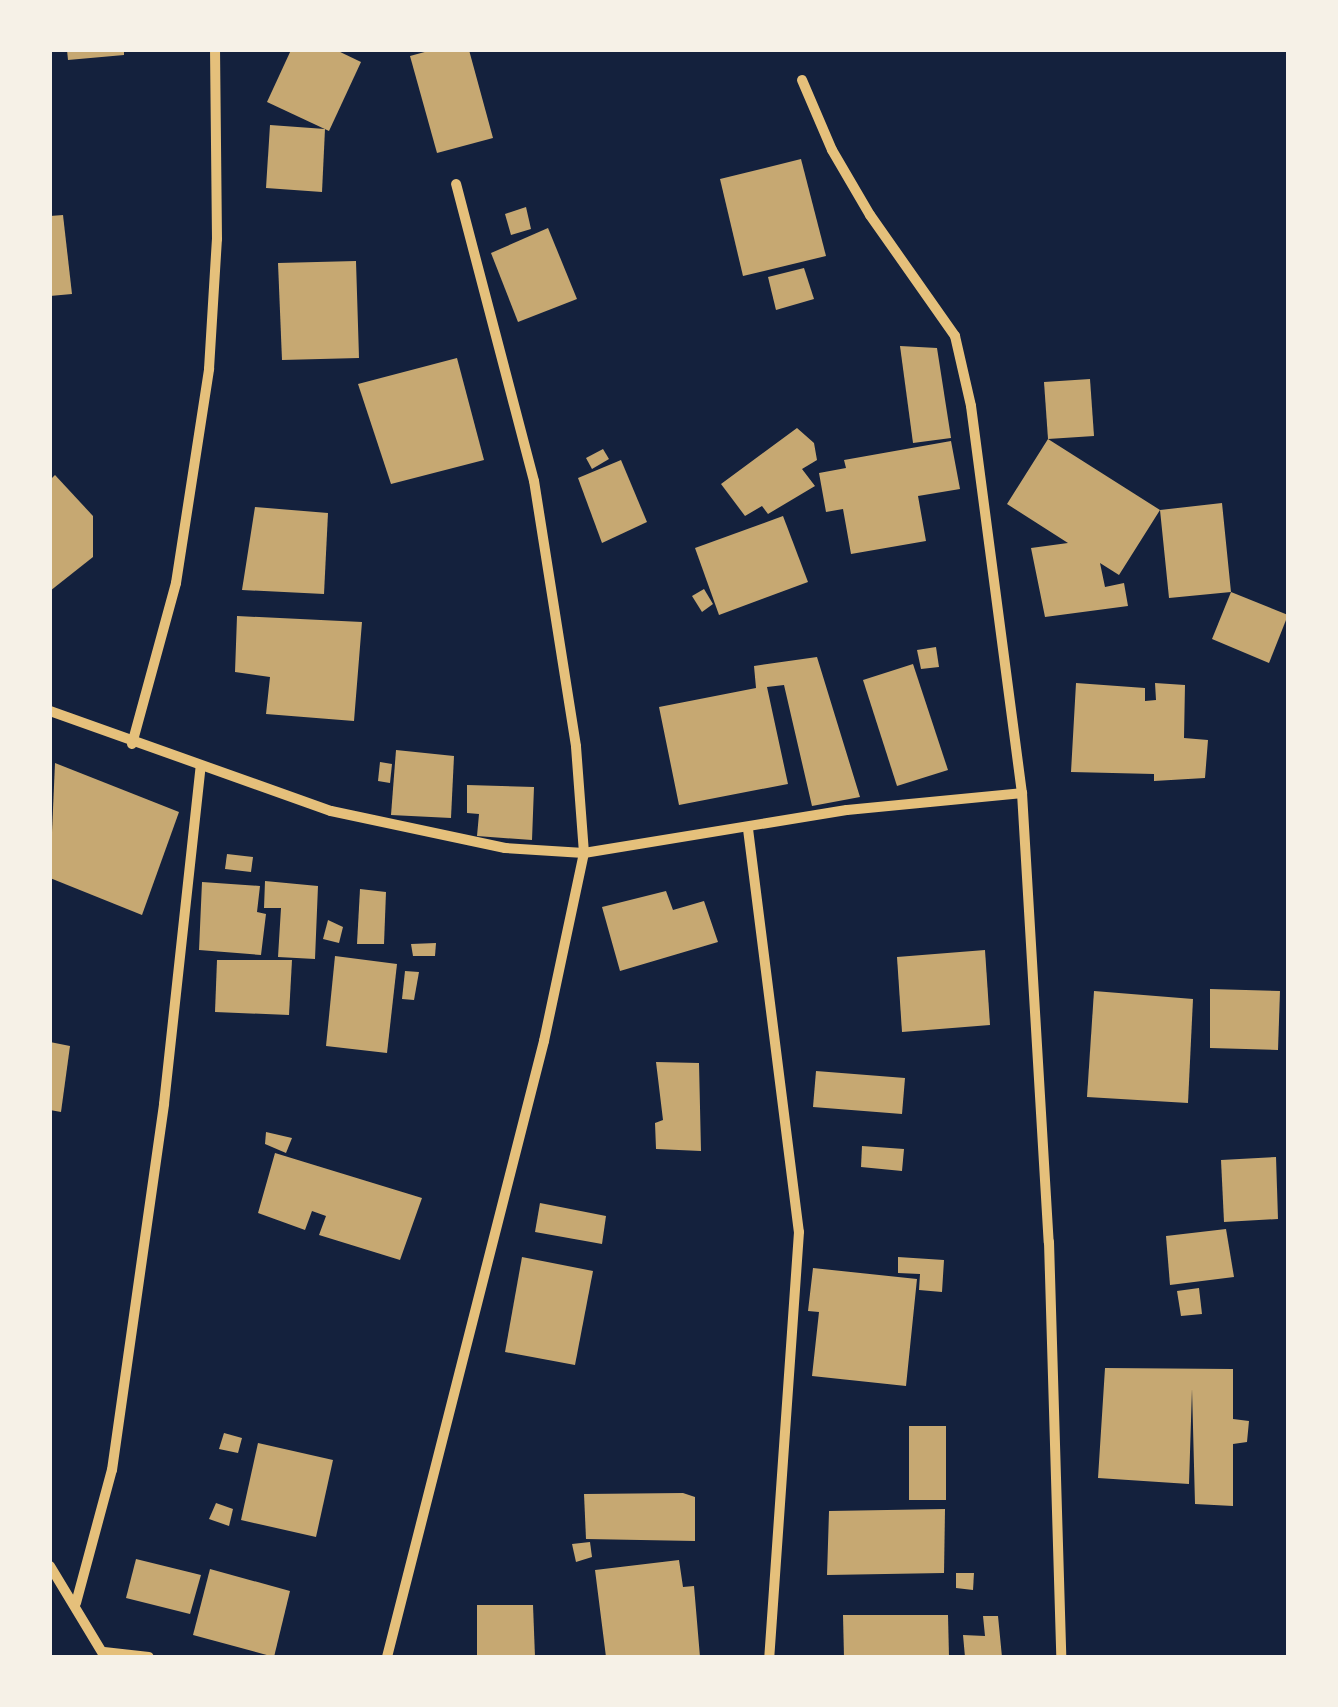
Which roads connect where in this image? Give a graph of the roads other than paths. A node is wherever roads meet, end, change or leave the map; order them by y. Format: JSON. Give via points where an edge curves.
{"nodes":[{"id":1,"x":214,"y":50,"type":"edge"},
{"id":2,"x":802,"y":80,"type":"dead end"},
{"id":3,"x":456,"y":184,"type":"dead end"},
{"id":4,"x":50,"y":711,"type":"edge"},
{"id":5,"x":132,"y":744,"type":"junction"},
{"id":6,"x":201,"y":766,"type":"junction"},
{"id":7,"x":1022,"y":793,"type":"junction"},
{"id":8,"x":748,"y":828,"type":"junction"},
{"id":9,"x":584,"y":853,"type":"junction"},
{"id":10,"x":50,"y":1566,"type":"edge"},
{"id":11,"x":76,"y":1603,"type":"junction"},
{"id":12,"x":105,"y":1655,"type":"edge"},
{"id":13,"x":149,"y":1657,"type":"edge"},
{"id":14,"x":387,"y":1657,"type":"edge"},
{"id":15,"x":770,"y":1657,"type":"edge"},
{"id":16,"x":1061,"y":1657,"type":"edge"}],
"edges":[{"from":1,"to":5,"type":"street","via":[[209,369],[176,583]]},
{"from":2,"to":7,"type":"street","via":[[832,150],[955,336],[971,406]]},
{"from":3,"to":9,"type":"street","via":[[534,481],[576,746]]},
{"from":4,"to":5,"type":"street"},
{"from":5,"to":6,"type":"street"},
{"from":6,"to":9,"type":"street","via":[[331,811],[505,848]]},
{"from":6,"to":11,"type":"street","via":[[164,1104],[112,1470]]},
{"from":7,"to":8,"type":"street","via":[[848,810]]},
{"from":7,"to":16,"type":"street","via":[[1049,1242]]},
{"from":8,"to":9,"type":"street"},
{"from":8,"to":15,"type":"street","via":[[799,1232]]},
{"from":9,"to":14,"type":"street","via":[[544,1041]]},
{"from":10,"to":11,"type":"street"},
{"from":11,"to":12,"type":"street"},
{"from":12,"to":13,"type":"street"}]}
